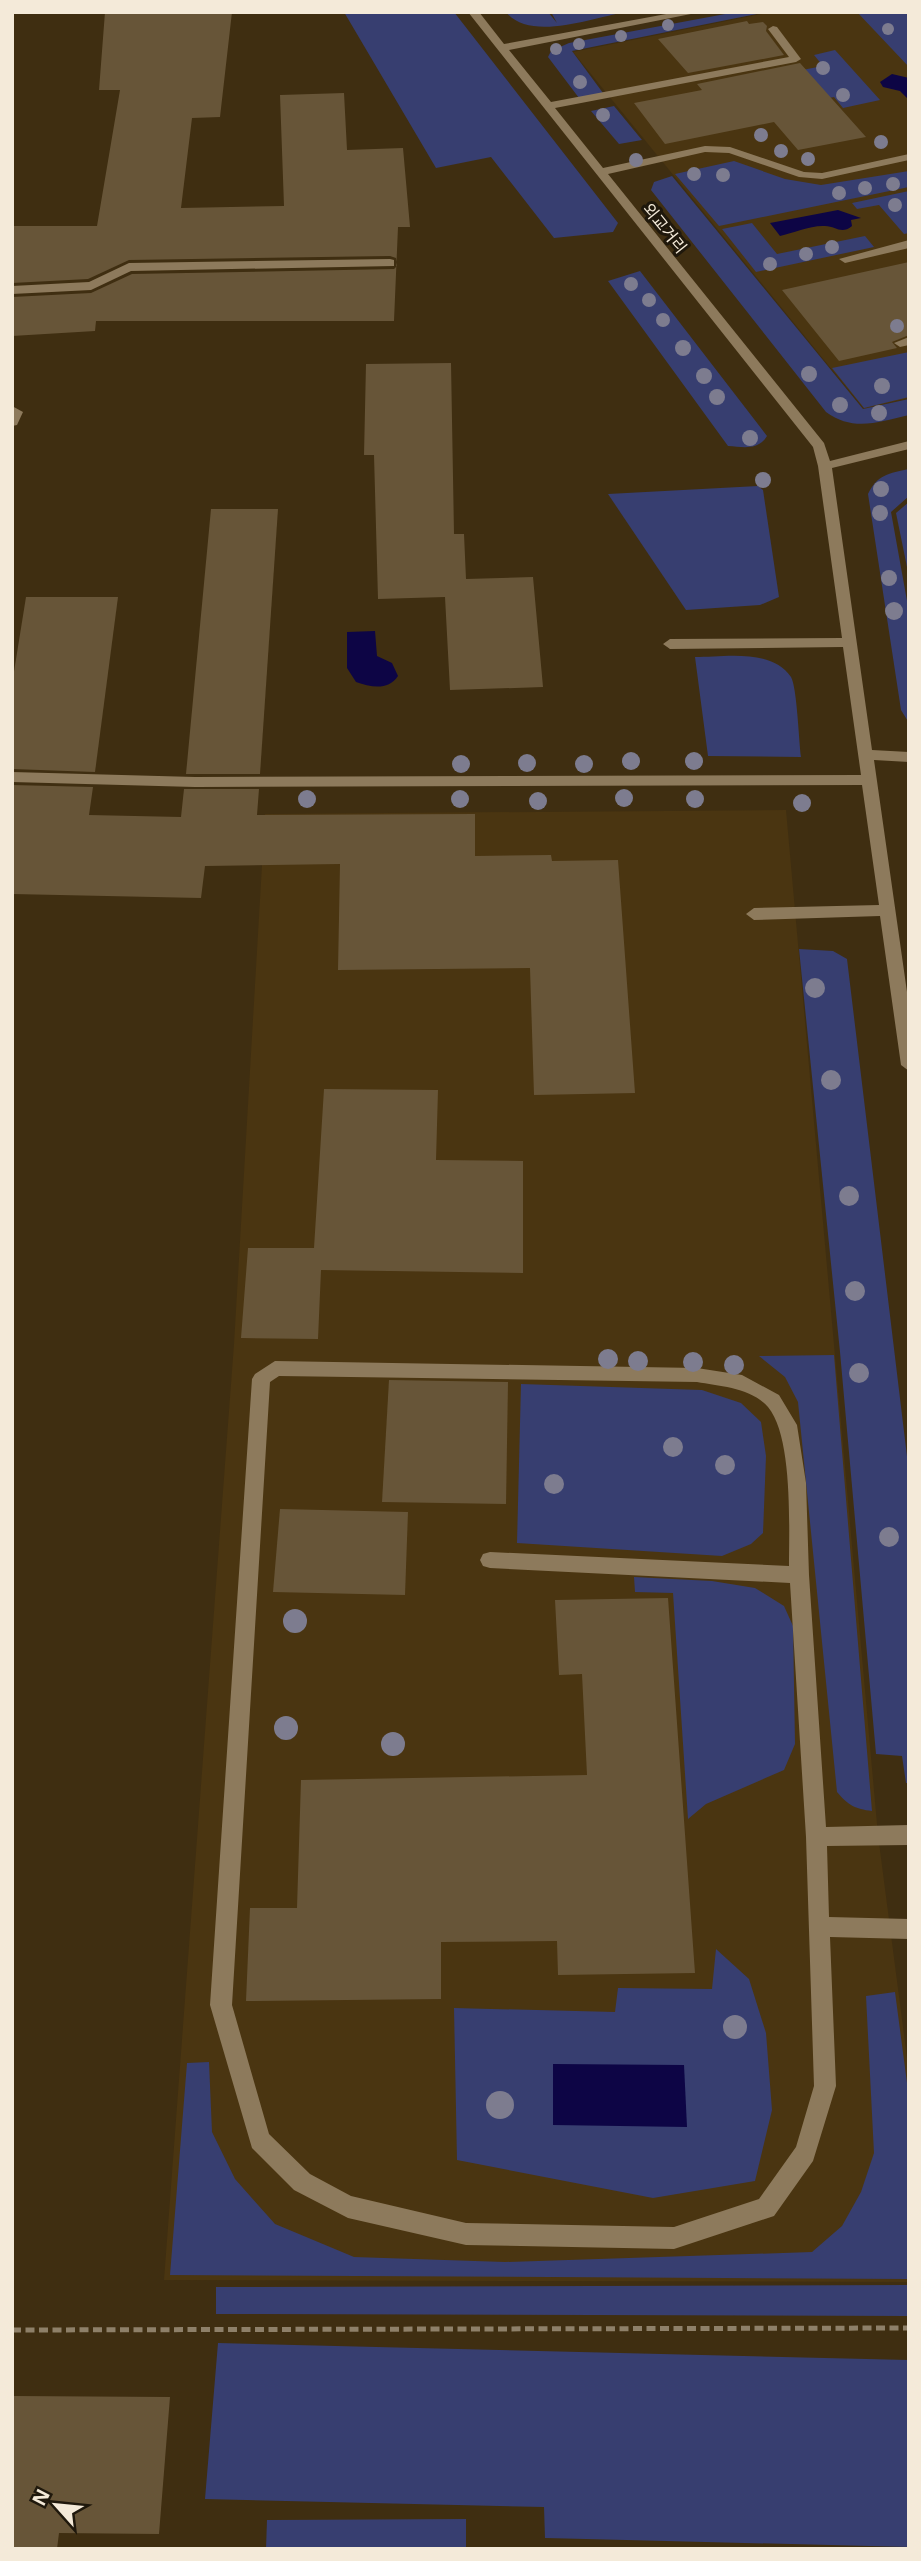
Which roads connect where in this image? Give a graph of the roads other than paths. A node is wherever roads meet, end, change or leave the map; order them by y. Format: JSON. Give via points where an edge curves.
{"nodes":[{"id":1,"x":473,"y":12,"type":"edge"},
{"id":2,"x":696,"y":12,"type":"edge"},
{"id":3,"x":774,"y":29,"type":"dead end"},
{"id":4,"x":501,"y":48,"type":"junction"},
{"id":5,"x":547,"y":106,"type":"junction"},
{"id":6,"x":909,"y":157,"type":"edge"},
{"id":7,"x":600,"y":172,"type":"junction"},
{"id":8,"x":909,"y":244,"type":"edge"},
{"id":9,"x":845,"y":259,"type":"dead end"},
{"id":10,"x":390,"y":263,"type":"dead end"},
{"id":11,"x":12,"y":289,"type":"edge"},
{"id":12,"x":12,"y":410,"type":"edge"},
{"id":13,"x":12,"y":422,"type":"edge"},
{"id":14,"x":909,"y":445,"type":"edge"},
{"id":15,"x":825,"y":466,"type":"junction"},
{"id":16,"x":850,"y":642,"type":"junction"},
{"id":17,"x":670,"y":644,"type":"dead end"},
{"id":18,"x":866,"y":755,"type":"junction"},
{"id":19,"x":909,"y":757,"type":"edge"},
{"id":20,"x":12,"y":777,"type":"edge"},
{"id":21,"x":870,"y":780,"type":"junction"},
{"id":22,"x":887,"y":910,"type":"junction"},
{"id":23,"x":754,"y":914,"type":"dead end"},
{"id":24,"x":909,"y":1065,"type":"edge"},
{"id":25,"x":490,"y":1560,"type":"dead end"},
{"id":26,"x":799,"y":1575,"type":"junction"},
{"id":27,"x":909,"y":1835,"type":"edge"},
{"id":28,"x":816,"y":1837,"type":"junction"},
{"id":29,"x":820,"y":1927,"type":"junction"},
{"id":30,"x":909,"y":1929,"type":"edge"}],
"edges":[{"from":1,"to":4,"type":"street","name":"외교거리"},
{"from":2,"to":4,"type":"street"},
{"from":3,"to":5,"type":"street","via":[[796,59]]},
{"from":4,"to":5,"type":"street","name":"외교거리"},
{"from":5,"to":7,"type":"street","name":"외교거리"},
{"from":6,"to":7,"type":"street","via":[[822,176],[803,175],[730,150],[705,149]]},
{"from":7,"to":15,"type":"street","name":"외교거리","via":[[819,446]]},
{"from":8,"to":9,"type":"street"},
{"from":10,"to":11,"type":"street","via":[[128,267],[91,286]]},
{"from":12,"to":13,"type":"street","via":[[17,412]]},
{"from":14,"to":15,"type":"street"},
{"from":15,"to":16,"type":"street","name":"외교거리"},
{"from":16,"to":17,"type":"street"},
{"from":16,"to":18,"type":"street","name":"외교거리"},
{"from":18,"to":19,"type":"street"},
{"from":18,"to":21,"type":"street","name":"외교거리"},
{"from":20,"to":21,"type":"street","via":[[195,782]]},
{"from":21,"to":22,"type":"street","name":"외교거리"},
{"from":22,"to":23,"type":"street"},
{"from":22,"to":24,"type":"street","name":"외교거리"},
{"from":25,"to":26,"type":"street"},
{"from":26,"to":28,"type":"street"},
{"from":26,"to":29,"type":"street","via":[[797,1483],[788,1425],[773,1400],[742,1383],[697,1375],[275,1368],[261,1379],[221,2005],[260,2140],[302,2182],[348,2207],[466,2234],[674,2238],[765,2208],[805,2153],[825,2086]]},
{"from":27,"to":28,"type":"street"},
{"from":28,"to":29,"type":"street"},
{"from":29,"to":30,"type":"street"}]}
